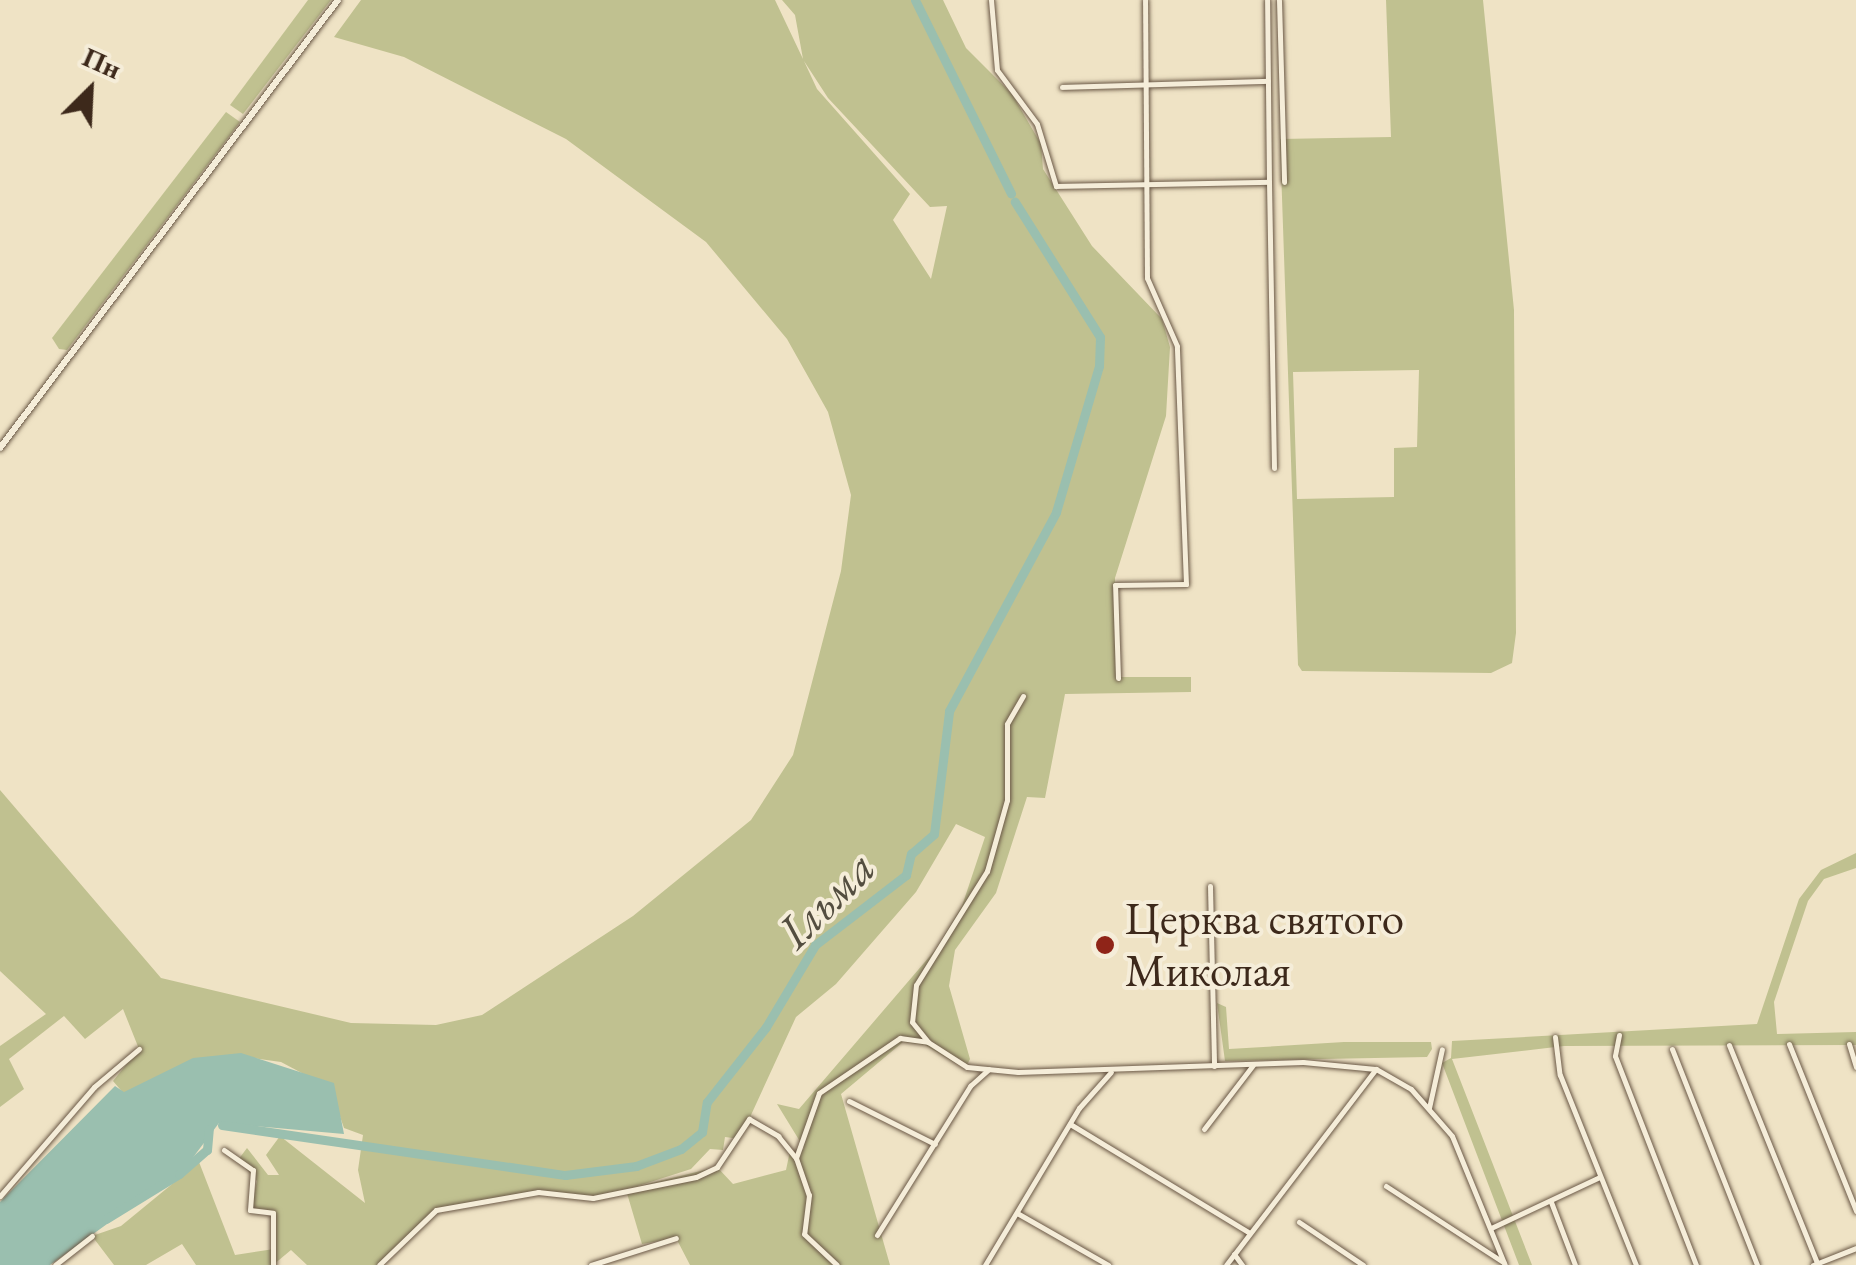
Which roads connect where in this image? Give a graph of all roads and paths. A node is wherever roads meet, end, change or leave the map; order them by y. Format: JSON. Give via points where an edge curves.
{"nodes":[{"id":1,"x":338,"y":0,"type":"edge"},
{"id":2,"x":991,"y":0,"type":"edge"},
{"id":3,"x":1144,"y":0,"type":"edge"},
{"id":4,"x":1267,"y":0,"type":"edge"},
{"id":5,"x":1279,"y":0,"type":"edge"},
{"id":6,"x":1268,"y":81,"type":"junction"},
{"id":7,"x":1146,"y":82,"type":"junction"},
{"id":8,"x":1062,"y":87,"type":"dead end"},
{"id":9,"x":1270,"y":182,"type":"junction"},
{"id":10,"x":1284,"y":182,"type":"dead end"},
{"id":11,"x":1148,"y":184,"type":"junction"},
{"id":12,"x":0,"y":448,"type":"edge"},
{"id":13,"x":1274,"y":468,"type":"dead end"},
{"id":14,"x":1118,"y":678,"type":"dead end"},
{"id":15,"x":1023,"y":696,"type":"dead end"},
{"id":16,"x":1210,"y":886,"type":"dead end"},
{"id":17,"x":1619,"y":1035,"type":"dead end"},
{"id":18,"x":1554,"y":1037,"type":"dead end"},
{"id":19,"x":928,"y":1042,"type":"junction"},
{"id":20,"x":1790,"y":1044,"type":"dead end"},
{"id":21,"x":1849,"y":1044,"type":"dead end"},
{"id":22,"x":1729,"y":1045,"type":"dead end"},
{"id":23,"x":139,"y":1049,"type":"dead end"},
{"id":24,"x":1442,"y":1049,"type":"dead end"},
{"id":25,"x":1672,"y":1049,"type":"dead end"},
{"id":26,"x":1252,"y":1065,"type":"junction"},
{"id":27,"x":1214,"y":1066,"type":"junction"},
{"id":28,"x":992,"y":1067,"type":"junction"},
{"id":29,"x":1856,"y":1067,"type":"edge"},
{"id":30,"x":1112,"y":1070,"type":"junction"},
{"id":31,"x":1376,"y":1070,"type":"junction"},
{"id":32,"x":849,"y":1101,"type":"dead end"},
{"id":33,"x":1430,"y":1108,"type":"junction"},
{"id":34,"x":1070,"y":1124,"type":"junction"},
{"id":35,"x":1204,"y":1129,"type":"dead end"},
{"id":36,"x":935,"y":1144,"type":"junction"},
{"id":37,"x":224,"y":1150,"type":"dead end"},
{"id":38,"x":796,"y":1158,"type":"junction"},
{"id":39,"x":1600,"y":1177,"type":"junction"},
{"id":40,"x":1386,"y":1186,"type":"dead end"},
{"id":41,"x":0,"y":1196,"type":"edge"},
{"id":42,"x":1551,"y":1202,"type":"junction"},
{"id":43,"x":1856,"y":1211,"type":"edge"},
{"id":44,"x":1017,"y":1213,"type":"junction"},
{"id":45,"x":1300,"y":1222,"type":"dead end"},
{"id":46,"x":1490,"y":1228,"type":"junction"},
{"id":47,"x":1250,"y":1233,"type":"junction"},
{"id":48,"x":92,"y":1236,"type":"dead end"},
{"id":49,"x":877,"y":1236,"type":"dead end"},
{"id":50,"x":676,"y":1238,"type":"dead end"},
{"id":51,"x":1856,"y":1248,"type":"edge"},
{"id":52,"x":1234,"y":1254,"type":"junction"},
{"id":53,"x":1504,"y":1263,"type":"edge"},
{"id":54,"x":1816,"y":1264,"type":"edge"},
{"id":55,"x":55,"y":1265,"type":"edge"},
{"id":56,"x":273,"y":1265,"type":"edge"},
{"id":57,"x":379,"y":1265,"type":"edge"},
{"id":58,"x":591,"y":1265,"type":"edge"},
{"id":59,"x":837,"y":1265,"type":"edge"},
{"id":60,"x":985,"y":1265,"type":"edge"},
{"id":61,"x":1108,"y":1265,"type":"edge"},
{"id":62,"x":1226,"y":1265,"type":"edge"},
{"id":63,"x":1242,"y":1265,"type":"edge"},
{"id":64,"x":1363,"y":1265,"type":"edge"},
{"id":65,"x":1575,"y":1265,"type":"edge"},
{"id":66,"x":1636,"y":1265,"type":"edge"},
{"id":67,"x":1696,"y":1265,"type":"edge"},
{"id":68,"x":1757,"y":1265,"type":"edge"}],
"edges":[{"from":1,"to":12,"type":"street"},
{"from":2,"to":11,"type":"street","via":[[996,70],[1037,124],[1056,186]]},
{"from":3,"to":7,"type":"street"},
{"from":4,"to":6,"type":"street"},
{"from":5,"to":10,"type":"street"},
{"from":6,"to":7,"type":"street"},
{"from":6,"to":9,"type":"street"},
{"from":7,"to":8,"type":"street"},
{"from":7,"to":11,"type":"street"},
{"from":9,"to":11,"type":"street"},
{"from":9,"to":13,"type":"street"},
{"from":11,"to":14,"type":"street","via":[[1147,278],[1172,326],[1178,361],[1186,584],[1115,586]]},
{"from":15,"to":19,"type":"street","via":[[1007,724],[1007,800],[987,871],[921,973],[910,1016]]},
{"from":16,"to":27,"type":"street"},
{"from":17,"to":67,"type":"street","via":[[1614,1056]]},
{"from":18,"to":39,"type":"street","via":[[1560,1076]]},
{"from":19,"to":28,"type":"street","via":[[967,1067]]},
{"from":19,"to":38,"type":"street","via":[[900,1038],[820,1092],[805,1116]]},
{"from":20,"to":43,"type":"street"},
{"from":21,"to":29,"type":"street"},
{"from":22,"to":54,"type":"street"},
{"from":23,"to":41,"type":"street"},
{"from":24,"to":33,"type":"street"},
{"from":25,"to":68,"type":"street"},
{"from":26,"to":27,"type":"street"},
{"from":26,"to":31,"type":"street"},
{"from":26,"to":35,"type":"street"},
{"from":27,"to":30,"type":"street"},
{"from":28,"to":30,"type":"street"},
{"from":28,"to":36,"type":"street","via":[[970,1086]]},
{"from":30,"to":34,"type":"street"},
{"from":31,"to":33,"type":"street"},
{"from":31,"to":47,"type":"street"},
{"from":32,"to":36,"type":"street"},
{"from":33,"to":46,"type":"street","via":[[1460,1149]]},
{"from":34,"to":44,"type":"street"},
{"from":34,"to":47,"type":"street"},
{"from":36,"to":49,"type":"street"},
{"from":37,"to":56,"type":"street","via":[[253,1170],[250,1210],[273,1213]]},
{"from":38,"to":57,"type":"street","via":[[778,1136],[749,1120],[717,1167],[696,1177],[594,1198],[538,1192],[436,1210]]},
{"from":38,"to":59,"type":"street","via":[[809,1195],[804,1234]]},
{"from":39,"to":42,"type":"street"},
{"from":39,"to":66,"type":"street"},
{"from":40,"to":53,"type":"street"},
{"from":42,"to":46,"type":"street"},
{"from":42,"to":65,"type":"street"},
{"from":44,"to":60,"type":"street"},
{"from":44,"to":61,"type":"street"},
{"from":45,"to":64,"type":"street"},
{"from":46,"to":53,"type":"street"},
{"from":47,"to":52,"type":"street"},
{"from":48,"to":55,"type":"street"},
{"from":50,"to":58,"type":"street"},
{"from":51,"to":54,"type":"street"},
{"from":52,"to":62,"type":"street"},
{"from":52,"to":63,"type":"street"}]}
